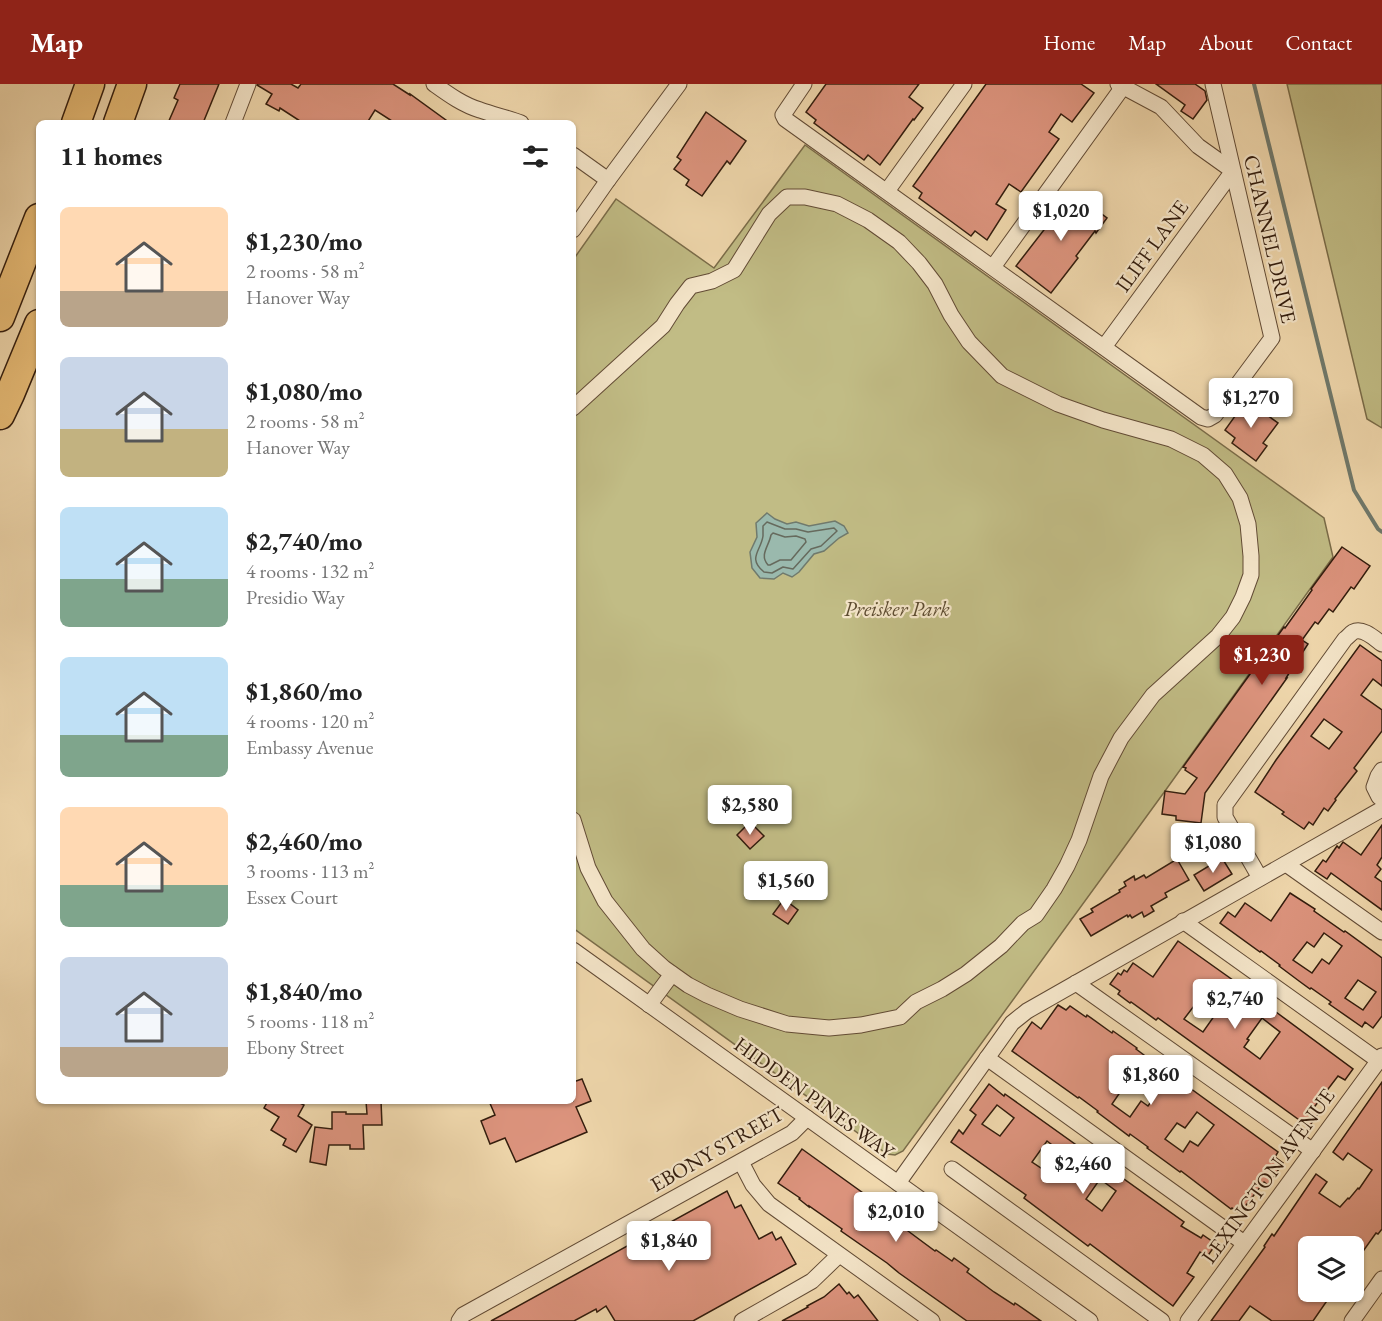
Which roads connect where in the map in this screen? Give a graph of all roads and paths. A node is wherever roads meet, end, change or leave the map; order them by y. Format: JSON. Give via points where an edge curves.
{"nodes":[{"id":1,"x":70,"y":84,"type":"edge"},
{"id":2,"x":90,"y":84,"type":"edge"},
{"id":3,"x":132,"y":84,"type":"edge"},
{"id":4,"x":248,"y":84,"type":"edge"},
{"id":5,"x":434,"y":84,"type":"edge"},
{"id":6,"x":679,"y":84,"type":"edge"},
{"id":7,"x":804,"y":84,"type":"edge"},
{"id":8,"x":964,"y":84,"type":"edge"},
{"id":9,"x":1213,"y":84,"type":"edge"},
{"id":10,"x":1122,"y":85,"type":"edge"},
{"id":11,"x":61,"y":120,"type":"edge"},
{"id":12,"x":76,"y":120,"type":"edge"},
{"id":13,"x":119,"y":120,"type":"edge"},
{"id":14,"x":238,"y":120,"type":"edge"},
{"id":15,"x":514,"y":120,"type":"edge"},
{"id":16,"x":576,"y":157,"type":"edge"},
{"id":17,"x":1233,"y":171,"type":"junction"},
{"id":18,"x":608,"y":180,"type":"junction"},
{"id":19,"x":887,"y":191,"type":"junction"},
{"id":20,"x":36,"y":215,"type":"edge"},
{"id":21,"x":36,"y":226,"type":"edge"},
{"id":22,"x":576,"y":226,"type":"edge"},
{"id":23,"x":27,"y":250,"type":"junction"},
{"id":24,"x":993,"y":267,"type":"junction"},
{"id":25,"x":0,"y":316,"type":"edge"},
{"id":26,"x":36,"y":331,"type":"edge"},
{"id":27,"x":1104,"y":347,"type":"junction"},
{"id":28,"x":576,"y":405,"type":"edge"},
{"id":29,"x":0,"y":415,"type":"edge"},
{"id":30,"x":1382,"y":644,"type":"edge"},
{"id":31,"x":1382,"y":770,"type":"edge"},
{"id":32,"x":1382,"y":799,"type":"edge"},
{"id":33,"x":1382,"y":809,"type":"edge"},
{"id":34,"x":576,"y":830,"type":"edge"},
{"id":35,"x":1286,"y":864,"type":"junction"},
{"id":36,"x":1260,"y":878,"type":"junction"},
{"id":37,"x":1183,"y":921,"type":"junction"},
{"id":38,"x":1382,"y":932,"type":"edge"},
{"id":39,"x":576,"y":952,"type":"edge"},
{"id":40,"x":672,"y":974,"type":"junction"},
{"id":41,"x":1076,"y":983,"type":"junction"},
{"id":42,"x":649,"y":1005,"type":"junction"},
{"id":43,"x":987,"y":1058,"type":"junction"},
{"id":44,"x":1380,"y":1058,"type":"edge"},
{"id":45,"x":807,"y":1118,"type":"junction"},
{"id":46,"x":1313,"y":1151,"type":"junction"},
{"id":47,"x":741,"y":1162,"type":"junction"},
{"id":48,"x":952,"y":1169,"type":"dead end"},
{"id":49,"x":898,"y":1183,"type":"junction"},
{"id":50,"x":1245,"y":1243,"type":"junction"},
{"id":51,"x":839,"y":1255,"type":"junction"},
{"id":52,"x":1382,"y":1280,"type":"edge"},
{"id":53,"x":459,"y":1321,"type":"edge"},
{"id":54,"x":742,"y":1321,"type":"edge"},
{"id":55,"x":932,"y":1321,"type":"edge"},
{"id":56,"x":1090,"y":1321,"type":"edge"},
{"id":57,"x":1162,"y":1321,"type":"edge"},
{"id":58,"x":1188,"y":1321,"type":"edge"},
{"id":59,"x":1352,"y":1321,"type":"edge"}],
"edges":[{"from":1,"to":11,"type":"highway"},
{"from":2,"to":12,"type":"highway"},
{"from":3,"to":13,"type":"highway"},
{"from":4,"to":14,"type":"street"},
{"from":5,"to":15,"type":"street","via":[[479,110]]},
{"from":6,"to":18,"type":"street"},
{"from":7,"to":19,"type":"street","via":[[783,115],[785,118]]},
{"from":8,"to":19,"type":"street"},
{"from":9,"to":17,"type":"street","name":"CHANNEL DRIVE"},
{"from":10,"to":17,"type":"street","via":[[1161,107],[1198,146]]},
{"from":10,"to":24,"type":"street"},
{"from":16,"to":18,"type":"street"},
{"from":17,"to":27,"type":"street","name":"ILIFF LANE"},
{"from":17,"to":27,"type":"street","name":"CHANNEL DRIVE","via":[[1272,338],[1215,415],[1208,419]]},
{"from":18,"to":22,"type":"street"},
{"from":19,"to":24,"type":"street"},
{"from":20,"to":23,"type":"highway"},
{"from":21,"to":23,"type":"highway"},
{"from":23,"to":25,"type":"highway"},
{"from":24,"to":27,"type":"street"},
{"from":26,"to":29,"type":"highway"},
{"from":28,"to":40,"type":"street","via":[[663,326],[691,286],[734,270],[769,214],[787,197],[805,197],[837,204],[868,219],[899,242],[935,284],[969,342],[1002,376],[1058,404],[1171,439],[1203,455],[1225,474],[1240,498],[1248,524],[1251,575],[1233,617],[1206,648],[1153,695],[1135,718],[1110,756],[1079,840],[1054,889],[1036,915],[981,963],[916,1002],[900,1017],[829,1028],[787,1024],[740,1010]]},
{"from":30,"to":36,"type":"street","via":[[1358,630],[1345,639],[1225,805],[1225,817]]},
{"from":31,"to":32,"type":"street","via":[[1374,787]]},
{"from":33,"to":35,"type":"street"},
{"from":34,"to":40,"type":"street","via":[[588,868],[605,901],[643,949]]},
{"from":35,"to":36,"type":"street"},
{"from":35,"to":38,"type":"street"},
{"from":36,"to":37,"type":"street"},
{"from":37,"to":41,"type":"street"},
{"from":37,"to":44,"type":"street"},
{"from":39,"to":42,"type":"street","name":"HIDDEN PINES WAY"},
{"from":40,"to":42,"type":"street"},
{"from":41,"to":43,"type":"street","via":[[1012,1023]]},
{"from":41,"to":46,"type":"street"},
{"from":42,"to":45,"type":"street","name":"HIDDEN PINES WAY"},
{"from":43,"to":49,"type":"street"},
{"from":43,"to":50,"type":"street"},
{"from":44,"to":46,"type":"street","name":"LEXINGTON AVENUE"},
{"from":45,"to":47,"type":"street","name":"EBONY STREET","via":[[792,1133]]},
{"from":45,"to":49,"type":"street","name":"HIDDEN PINES WAY"},
{"from":46,"to":50,"type":"street","name":"LEXINGTON AVENUE"},
{"from":47,"to":51,"type":"street","via":[[753,1185],[770,1204]]},
{"from":47,"to":53,"type":"street","name":"EBONY STREET","via":[[463,1315]]},
{"from":48,"to":57,"type":"street"},
{"from":49,"to":56,"type":"street","name":"HIDDEN PINES WAY"},
{"from":50,"to":58,"type":"street","name":"LEXINGTON AVENUE"},
{"from":51,"to":54,"type":"street","via":[[812,1281]]},
{"from":51,"to":55,"type":"street"},
{"from":52,"to":59,"type":"street"}]}
